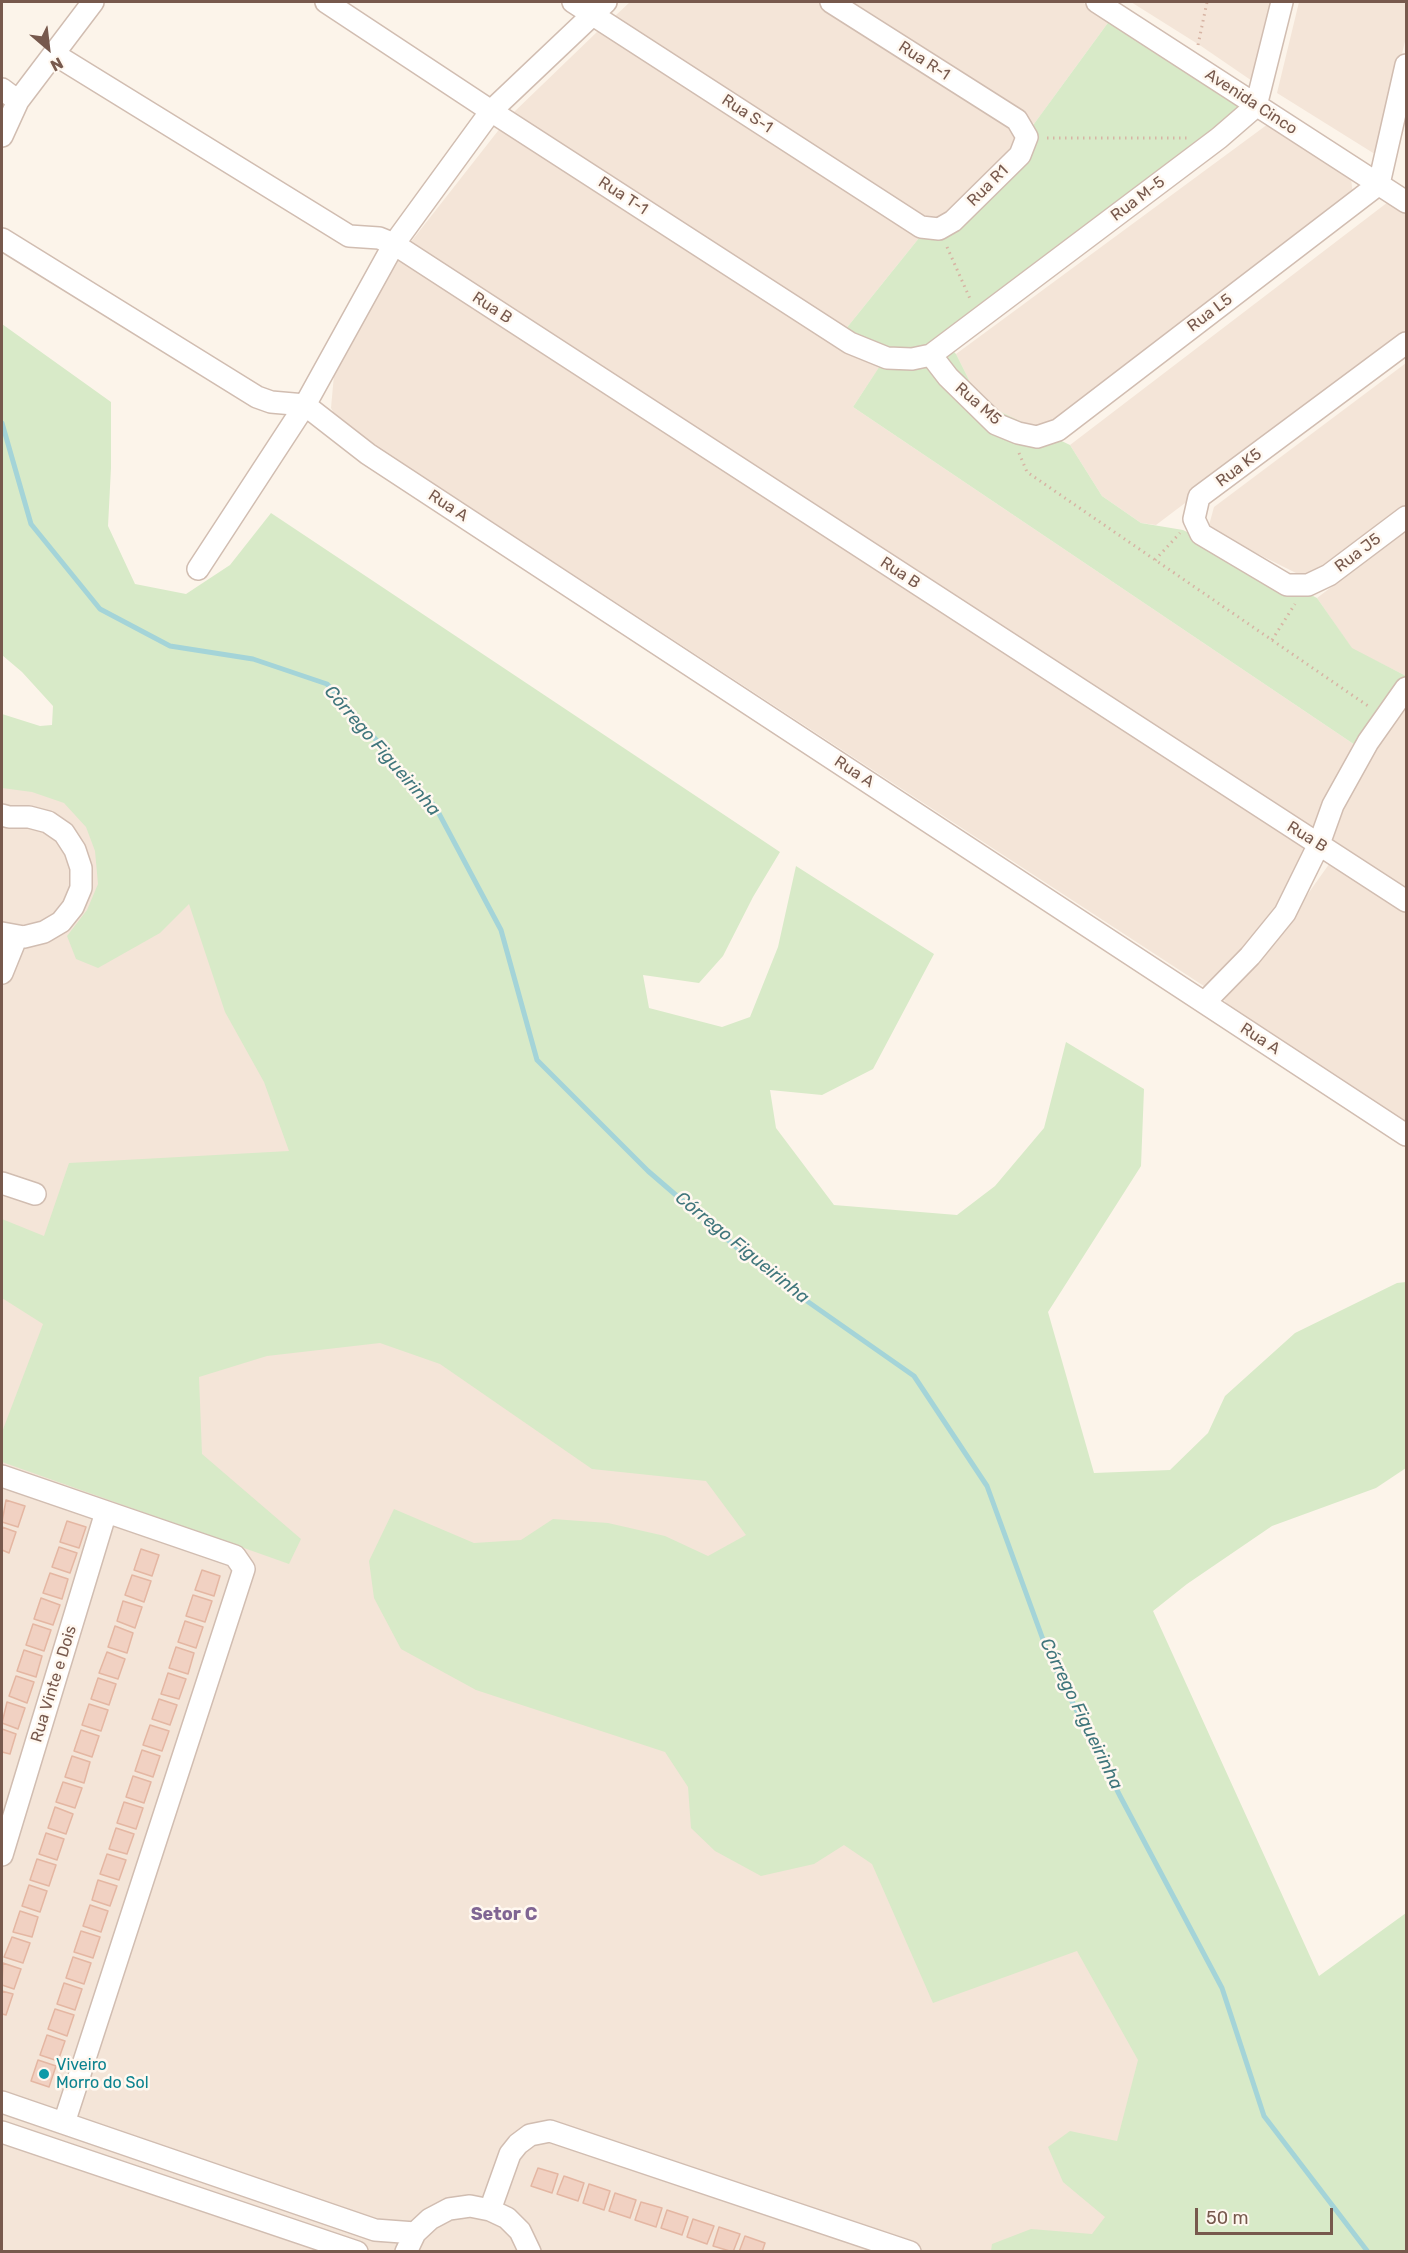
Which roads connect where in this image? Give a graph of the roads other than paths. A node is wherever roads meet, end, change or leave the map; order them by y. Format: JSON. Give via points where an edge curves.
{"nodes":[{"id":1,"x":93,"y":2,"type":"edge"},
{"id":2,"x":327,"y":2,"type":"edge"},
{"id":3,"x":573,"y":2,"type":"edge"},
{"id":4,"x":831,"y":2,"type":"edge"},
{"id":5,"x":1097,"y":2,"type":"edge"},
{"id":6,"x":1282,"y":2,"type":"edge"},
{"id":7,"x":599,"y":8,"type":"edge"},
{"id":8,"x":54,"y":54,"type":"junction"},
{"id":9,"x":1407,"y":65,"type":"edge"},
{"id":10,"x":10,"y":95,"type":"edge"},
{"id":11,"x":1256,"y":106,"type":"junction"},
{"id":12,"x":491,"y":111,"type":"junction"},
{"id":13,"x":1022,"y":129,"type":"joint"},
{"id":14,"x":2,"y":136,"type":"edge"},
{"id":15,"x":1379,"y":184,"type":"junction"},
{"id":16,"x":1407,"y":202,"type":"edge"},
{"id":17,"x":930,"y":228,"type":"joint"},
{"id":18,"x":2,"y":239,"type":"edge"},
{"id":19,"x":394,"y":244,"type":"junction"},
{"id":20,"x":1407,"y":343,"type":"edge"},
{"id":21,"x":931,"y":355,"type":"junction"},
{"id":22,"x":304,"y":405,"type":"junction"},
{"id":23,"x":1028,"y":435,"type":"joint"},
{"id":24,"x":1407,"y":517,"type":"edge"},
{"id":25,"x":198,"y":569,"type":"dead end"},
{"id":26,"x":1308,"y":585,"type":"joint"},
{"id":27,"x":1407,"y":688,"type":"edge"},
{"id":28,"x":4,"y":818,"type":"edge"},
{"id":29,"x":1319,"y":844,"type":"junction"},
{"id":30,"x":1407,"y":901,"type":"edge"},
{"id":31,"x":9,"y":935,"type":"edge"},
{"id":32,"x":2,"y":973,"type":"edge"},
{"id":33,"x":1204,"y":1002,"type":"junction"},
{"id":34,"x":1407,"y":1135,"type":"edge"},
{"id":35,"x":2,"y":1183,"type":"edge"},
{"id":36,"x":35,"y":1194,"type":"dead end"},
{"id":37,"x":2,"y":1476,"type":"edge"},
{"id":38,"x":106,"y":1512,"type":"junction"},
{"id":39,"x":2,"y":1856,"type":"edge"},
{"id":40,"x":2,"y":2102,"type":"edge"},
{"id":41,"x":64,"y":2123,"type":"junction"},
{"id":42,"x":2,"y":2132,"type":"edge"},
{"id":43,"x":490,"y":2210,"type":"junction"},
{"id":44,"x":410,"y":2242,"type":"edge"},
{"id":45,"x":357,"y":2252,"type":"edge"},
{"id":46,"x":530,"y":2252,"type":"edge"},
{"id":47,"x":910,"y":2252,"type":"edge"}],
"edges":[{"from":1,"to":8,"type":"street"},
{"from":2,"to":12,"type":"street","name":"Rua T-1"},
{"from":3,"to":7,"type":"street","name":"Rua S-1"},
{"from":4,"to":13,"type":"street","name":"Rua R-1"},
{"from":5,"to":11,"type":"street","name":"Avenida Cinco"},
{"from":6,"to":11,"type":"street"},
{"from":7,"to":12,"type":"street"},
{"from":7,"to":17,"type":"street","name":"Rua S-1"},
{"from":8,"to":10,"type":"street"},
{"from":8,"to":19,"type":"street","name":"Rua B","via":[[350,236],[379,238]]},
{"from":9,"to":15,"type":"street"},
{"from":10,"to":14,"type":"street"},
{"from":11,"to":15,"type":"street","name":"Avenida Cinco"},
{"from":11,"to":21,"type":"street","name":"Rua M-5"},
{"from":12,"to":19,"type":"street"},
{"from":12,"to":21,"type":"street","name":"Rua T-1","via":[[850,343],[887,358]]},
{"from":13,"to":17,"type":"street","name":"Rua R1","via":[[1020,155],[953,221]]},
{"from":15,"to":16,"type":"street","name":"Avenida Cinco"},
{"from":15,"to":23,"type":"street","name":"Rua L5","via":[[1058,429]]},
{"from":18,"to":22,"type":"street","via":[[257,397]]},
{"from":19,"to":22,"type":"street"},
{"from":19,"to":29,"type":"street","name":"Rua B"},
{"from":20,"to":26,"type":"street","name":"Rua K5","via":[[1199,497],[1194,519],[1201,534],[1287,585]]},
{"from":21,"to":23,"type":"street","name":"Rua M5","via":[[996,423]]},
{"from":22,"to":25,"type":"street"},
{"from":22,"to":33,"type":"street","name":"Rua A","via":[[378,460]]},
{"from":24,"to":26,"type":"street","name":"Rua J5","via":[[1329,575]]},
{"from":27,"to":29,"type":"street","via":[[1368,742],[1333,805]]},
{"from":28,"to":31,"type":"street","via":[[28,817],[48,822],[64,833],[81,868],[81,888],[74,907],[61,922],[24,937]]},
{"from":29,"to":30,"type":"street","name":"Rua B"},
{"from":29,"to":33,"type":"street","via":[[1285,913],[1250,956]]},
{"from":31,"to":32,"type":"street"},
{"from":33,"to":34,"type":"street","name":"Rua A"},
{"from":35,"to":36,"type":"street"},
{"from":37,"to":38,"type":"street"},
{"from":38,"to":39,"type":"street","name":"Rua Vinte e Dois"},
{"from":38,"to":41,"type":"street","via":[[234,1556],[244,1569]]},
{"from":40,"to":41,"type":"street"},
{"from":41,"to":44,"type":"street"},
{"from":42,"to":45,"type":"street"},
{"from":43,"to":44,"type":"street","via":[[470,2206],[450,2209],[430,2219]]},
{"from":43,"to":46,"type":"street","via":[[507,2218],[520,2231]]},
{"from":43,"to":47,"type":"street","via":[[510,2154],[530,2135],[550,2131]]}]}
